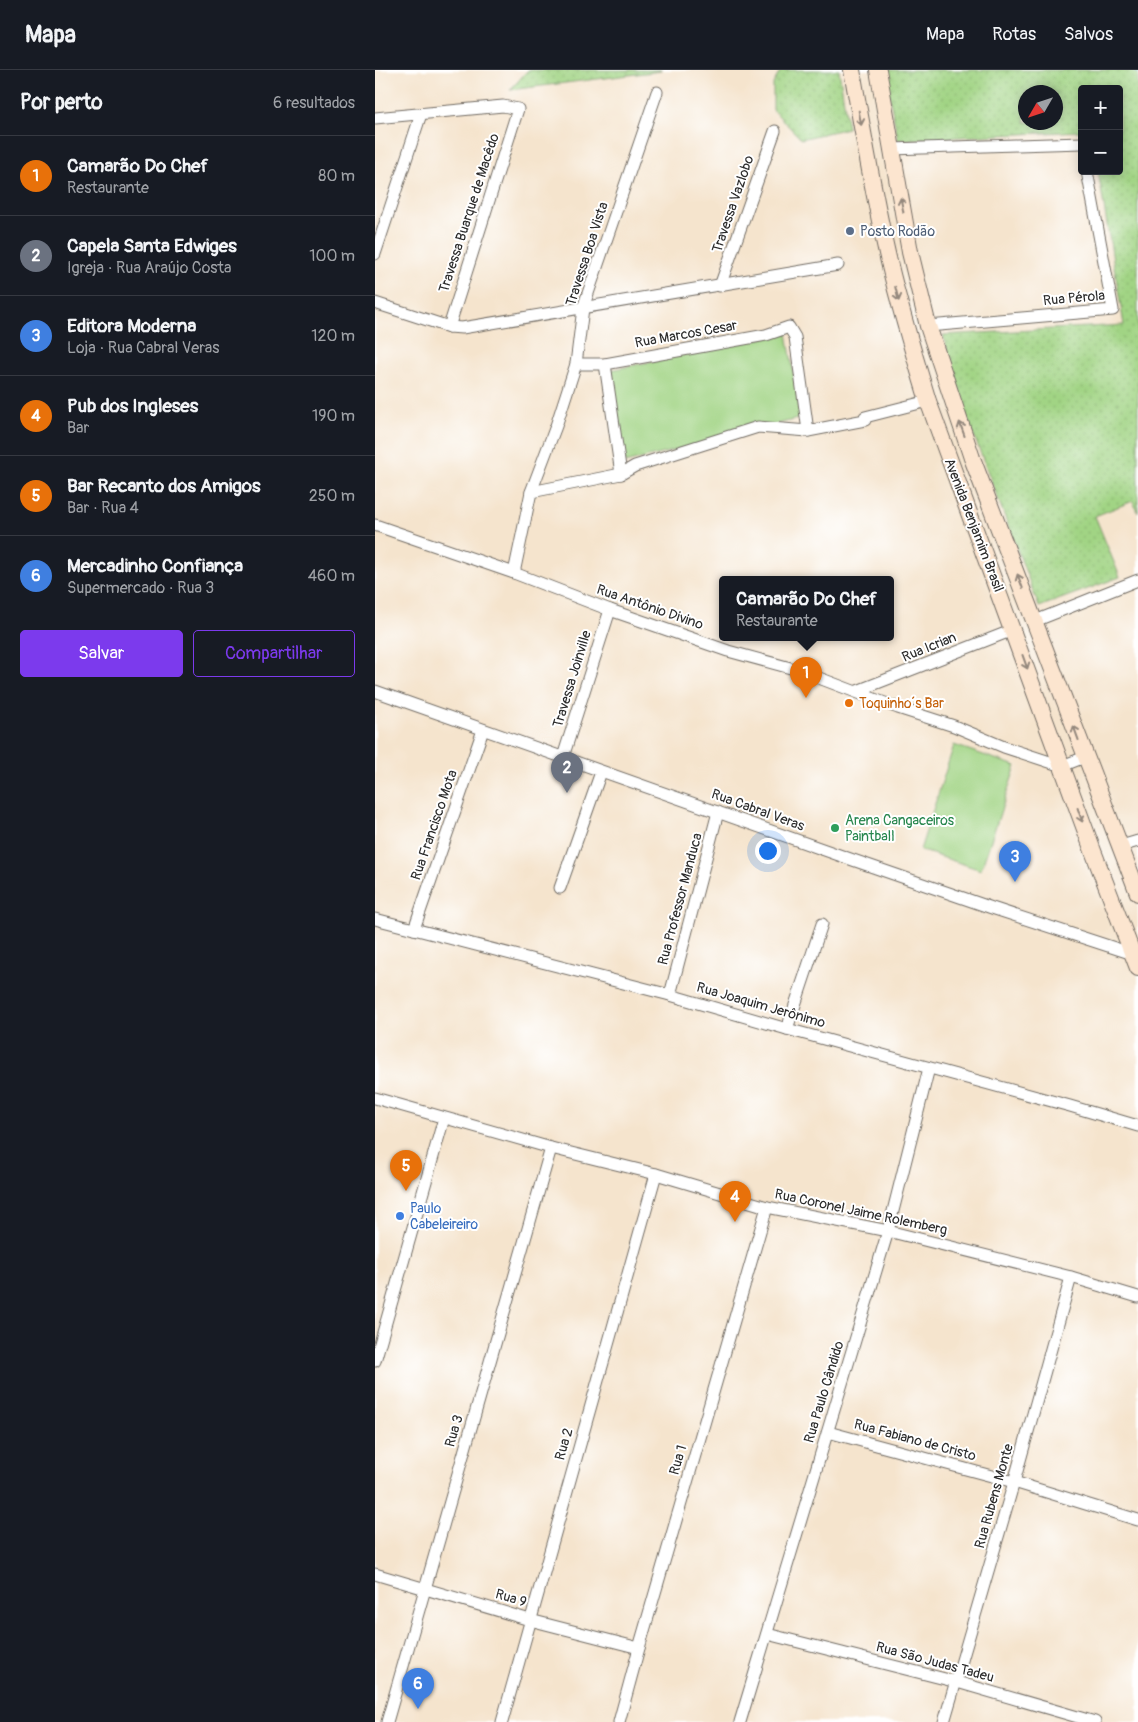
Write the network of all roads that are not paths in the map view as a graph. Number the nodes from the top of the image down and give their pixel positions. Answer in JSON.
{"nodes":[{"id":1,"x":852,"y":70,"type":"edge"},
{"id":2,"x":878,"y":70,"type":"edge"},
{"id":3,"x":657,"y":92,"type":"dead end"},
{"id":4,"x":421,"y":114,"type":"junction"},
{"id":5,"x":375,"y":118,"type":"edge"},
{"id":6,"x":775,"y":131,"type":"dead end"},
{"id":7,"x":1078,"y":144,"type":"edge"},
{"id":8,"x":891,"y":149,"type":"junction"},
{"id":9,"x":1088,"y":175,"type":"edge"},
{"id":10,"x":375,"y":254,"type":"edge"},
{"id":11,"x":912,"y":258,"type":"junction"},
{"id":12,"x":889,"y":261,"type":"junction"},
{"id":13,"x":837,"y":265,"type":"dead end"},
{"id":14,"x":720,"y":286,"type":"junction"},
{"id":15,"x":375,"y":303,"type":"edge"},
{"id":16,"x":583,"y":308,"type":"junction"},
{"id":17,"x":928,"y":326,"type":"junction"},
{"id":18,"x":449,"y":327,"type":"junction"},
{"id":19,"x":576,"y":364,"type":"junction"},
{"id":20,"x":605,"y":364,"type":"junction"},
{"id":21,"x":928,"y":402,"type":"junction"},
{"id":22,"x":808,"y":431,"type":"junction"},
{"id":23,"x":621,"y":474,"type":"junction"},
{"id":24,"x":531,"y":492,"type":"junction"},
{"id":25,"x":996,"y":518,"type":"junction"},
{"id":26,"x":375,"y":526,"type":"edge"},
{"id":27,"x":975,"y":527,"type":"junction"},
{"id":28,"x":514,"y":573,"type":"junction"},
{"id":29,"x":1138,"y":580,"type":"edge"},
{"id":30,"x":609,"y":610,"type":"junction"},
{"id":31,"x":1035,"y":621,"type":"junction"},
{"id":32,"x":1013,"y":630,"type":"junction"},
{"id":33,"x":375,"y":691,"type":"edge"},
{"id":34,"x":857,"y":692,"type":"junction"},
{"id":35,"x":483,"y":730,"type":"junction"},
{"id":36,"x":563,"y":757,"type":"junction"},
{"id":37,"x":1085,"y":757,"type":"junction"},
{"id":38,"x":1062,"y":766,"type":"junction"},
{"id":39,"x":601,"y":772,"type":"junction"},
{"id":40,"x":718,"y":812,"type":"junction"},
{"id":41,"x":1138,"y":841,"type":"edge"},
{"id":42,"x":1121,"y":846,"type":"junction"},
{"id":43,"x":560,"y":888,"type":"dead end"},
{"id":44,"x":1138,"y":893,"type":"edge"},
{"id":45,"x":375,"y":919,"type":"edge"},
{"id":46,"x":822,"y":924,"type":"dead end"},
{"id":47,"x":414,"y":929,"type":"junction"},
{"id":48,"x":1135,"y":961,"type":"edge"},
{"id":49,"x":670,"y":995,"type":"junction"},
{"id":50,"x":787,"y":1029,"type":"junction"},
{"id":51,"x":929,"y":1068,"type":"junction"},
{"id":52,"x":375,"y":1098,"type":"edge"},
{"id":53,"x":444,"y":1118,"type":"junction"},
{"id":54,"x":1138,"y":1126,"type":"edge"},
{"id":55,"x":551,"y":1148,"type":"junction"},
{"id":56,"x":656,"y":1174,"type":"junction"},
{"id":57,"x":767,"y":1207,"type":"junction"},
{"id":58,"x":888,"y":1231,"type":"junction"},
{"id":59,"x":1071,"y":1277,"type":"junction"},
{"id":60,"x":1138,"y":1297,"type":"edge"},
{"id":61,"x":375,"y":1361,"type":"edge"},
{"id":62,"x":828,"y":1432,"type":"junction"},
{"id":63,"x":1015,"y":1482,"type":"junction"},
{"id":64,"x":1138,"y":1520,"type":"edge"},
{"id":65,"x":375,"y":1574,"type":"edge"},
{"id":66,"x":426,"y":1588,"type":"junction"},
{"id":67,"x":531,"y":1620,"type":"junction"},
{"id":68,"x":767,"y":1634,"type":"junction"},
{"id":69,"x":639,"y":1648,"type":"junction"},
{"id":70,"x":957,"y":1682,"type":"junction"},
{"id":71,"x":387,"y":1722,"type":"edge"},
{"id":72,"x":502,"y":1722,"type":"edge"},
{"id":73,"x":619,"y":1722,"type":"edge"},
{"id":74,"x":740,"y":1722,"type":"edge"},
{"id":75,"x":944,"y":1722,"type":"edge"},
{"id":76,"x":1095,"y":1722,"type":"edge"}],
"edges":[{"from":1,"to":12,"type":"main road","name":"Avenida Benjamim Brasil","one_way":true},
{"from":2,"to":8,"type":"main road","name":"Avenida Benjamim Brasil"},
{"from":3,"to":16,"type":"street","name":"Travessa Boa Vista"},
{"from":4,"to":5,"type":"street"},
{"from":4,"to":10,"type":"street"},
{"from":4,"to":18,"type":"street","name":"Travessa Buarque de Macêdo"},
{"from":6,"to":14,"type":"street","name":"Travessa Vazlobo"},
{"from":7,"to":8,"type":"street"},
{"from":11,"to":8,"type":"main road","name":"Avenida Benjamim Brasil","one_way":true},
{"from":9,"to":17,"type":"street","name":"Rua Pérola"},
{"from":11,"to":12,"type":"main road"},
{"from":11,"to":17,"type":"main road","name":"Avenida Benjamim Brasil"},
{"from":12,"to":21,"type":"main road","name":"Avenida Benjamim Brasil","one_way":true},
{"from":13,"to":14,"type":"street"},
{"from":14,"to":16,"type":"street"},
{"from":15,"to":18,"type":"street"},
{"from":16,"to":18,"type":"street"},
{"from":16,"to":19,"type":"street","name":"Travessa Boa Vista"},
{"from":25,"to":17,"type":"main road","name":"Avenida Benjamim Brasil","one_way":true},
{"from":19,"to":20,"type":"street","name":"Rua Marcos Cesar"},
{"from":19,"to":24,"type":"street","name":"Travessa Boa Vista"},
{"from":20,"to":22,"type":"street","name":"Rua Marcos Cesar"},
{"from":20,"to":23,"type":"street"},
{"from":21,"to":22,"type":"street"},
{"from":21,"to":27,"type":"main road","name":"Avenida Benjamim Brasil"},
{"from":22,"to":23,"type":"street"},
{"from":23,"to":24,"type":"street"},
{"from":24,"to":28,"type":"street","name":"Travessa Boa Vista"},
{"from":25,"to":27,"type":"main road"},
{"from":31,"to":25,"type":"main road","name":"Avenida Benjamim Brasil","one_way":true},
{"from":26,"to":28,"type":"street","name":"Rua Antônio Divino"},
{"from":27,"to":32,"type":"main road","name":"Avenida Benjamim Brasil"},
{"from":28,"to":30,"type":"street","name":"Rua Antônio Divino"},
{"from":29,"to":31,"type":"street"},
{"from":30,"to":34,"type":"street","name":"Rua Antônio Divino"},
{"from":30,"to":36,"type":"street","name":"Travessa Joinville"},
{"from":37,"to":31,"type":"main road","name":"Avenida Benjamim Brasil","one_way":true},
{"from":32,"to":34,"type":"street","name":"Rua Icrian"},
{"from":32,"to":38,"type":"main road","name":"Avenida Benjamim Brasil","one_way":true},
{"from":33,"to":35,"type":"street","name":"Rua Cabral Veras"},
{"from":34,"to":38,"type":"street","name":"Rua Antônio Divino"},
{"from":35,"to":36,"type":"street","name":"Rua Cabral Veras"},
{"from":35,"to":47,"type":"street","name":"Rua Francisco Mota"},
{"from":36,"to":39,"type":"street","name":"Rua Cabral Veras"},
{"from":37,"to":38,"type":"street"},
{"from":37,"to":42,"type":"main road","name":"Avenida Benjamim Brasil"},
{"from":38,"to":48,"type":"main road","name":"Avenida Benjamim Brasil","one_way":true},
{"from":39,"to":40,"type":"street","name":"Rua Cabral Veras"},
{"from":39,"to":43,"type":"street"},
{"from":40,"to":48,"type":"street","name":"Rua Cabral Veras"},
{"from":40,"to":49,"type":"street","name":"Rua Professor Manduca"},
{"from":41,"to":42,"type":"street"},
{"from":42,"to":44,"type":"main road","name":"Avenida Benjamim Brasil"},
{"from":45,"to":47,"type":"street","name":"Rua Joaquim Jerônimo"},
{"from":46,"to":50,"type":"street"},
{"from":47,"to":49,"type":"street","name":"Rua Joaquim Jerônimo"},
{"from":49,"to":50,"type":"street","name":"Rua Joaquim Jerônimo"},
{"from":50,"to":51,"type":"street","name":"Rua Joaquim Jerônimo"},
{"from":51,"to":54,"type":"street","name":"Rua Joaquim Jerônimo"},
{"from":51,"to":58,"type":"street","name":"Rua Paulo Cândido"},
{"from":52,"to":53,"type":"street","name":"Rua Coronel Jaime Rolemberg"},
{"from":53,"to":55,"type":"street","name":"Rua Coronel Jaime Rolemberg"},
{"from":53,"to":61,"type":"street"},
{"from":55,"to":56,"type":"street","name":"Rua Coronel Jaime Rolemberg"},
{"from":55,"to":66,"type":"street","name":"Rua 3"},
{"from":56,"to":57,"type":"street","name":"Rua Coronel Jaime Rolemberg"},
{"from":56,"to":67,"type":"street","name":"Rua 2"},
{"from":57,"to":58,"type":"street","name":"Rua Coronel Jaime Rolemberg"},
{"from":57,"to":69,"type":"street","name":"Rua 1"},
{"from":58,"to":59,"type":"street","name":"Rua Coronel Jaime Rolemberg"},
{"from":58,"to":62,"type":"street","name":"Rua Paulo Cândido"},
{"from":59,"to":60,"type":"street","name":"Rua Coronel Jaime Rolemberg"},
{"from":59,"to":63,"type":"street","name":"Rua Rubens Monte"},
{"from":62,"to":63,"type":"street","name":"Rua Fabiano de Cristo"},
{"from":62,"to":68,"type":"street","name":"Rua Paulo Cândido"},
{"from":63,"to":64,"type":"street","name":"Rua Fabiano de Cristo"},
{"from":63,"to":70,"type":"street","name":"Rua Rubens Monte"},
{"from":65,"to":66,"type":"street","name":"Rua 9"},
{"from":66,"to":67,"type":"street","name":"Rua 9"},
{"from":66,"to":71,"type":"street","name":"Rua 3"},
{"from":67,"to":69,"type":"street","name":"Rua 9"},
{"from":67,"to":72,"type":"street","name":"Rua 2"},
{"from":68,"to":70,"type":"street","name":"Rua São Judas Tadeu"},
{"from":68,"to":74,"type":"street","name":"Rua Paulo Cândido"},
{"from":69,"to":73,"type":"street","name":"Rua 1"},
{"from":70,"to":75,"type":"street","name":"Rua Rubens Monte"},
{"from":70,"to":76,"type":"street","name":"Rua São Judas Tadeu"}]}
